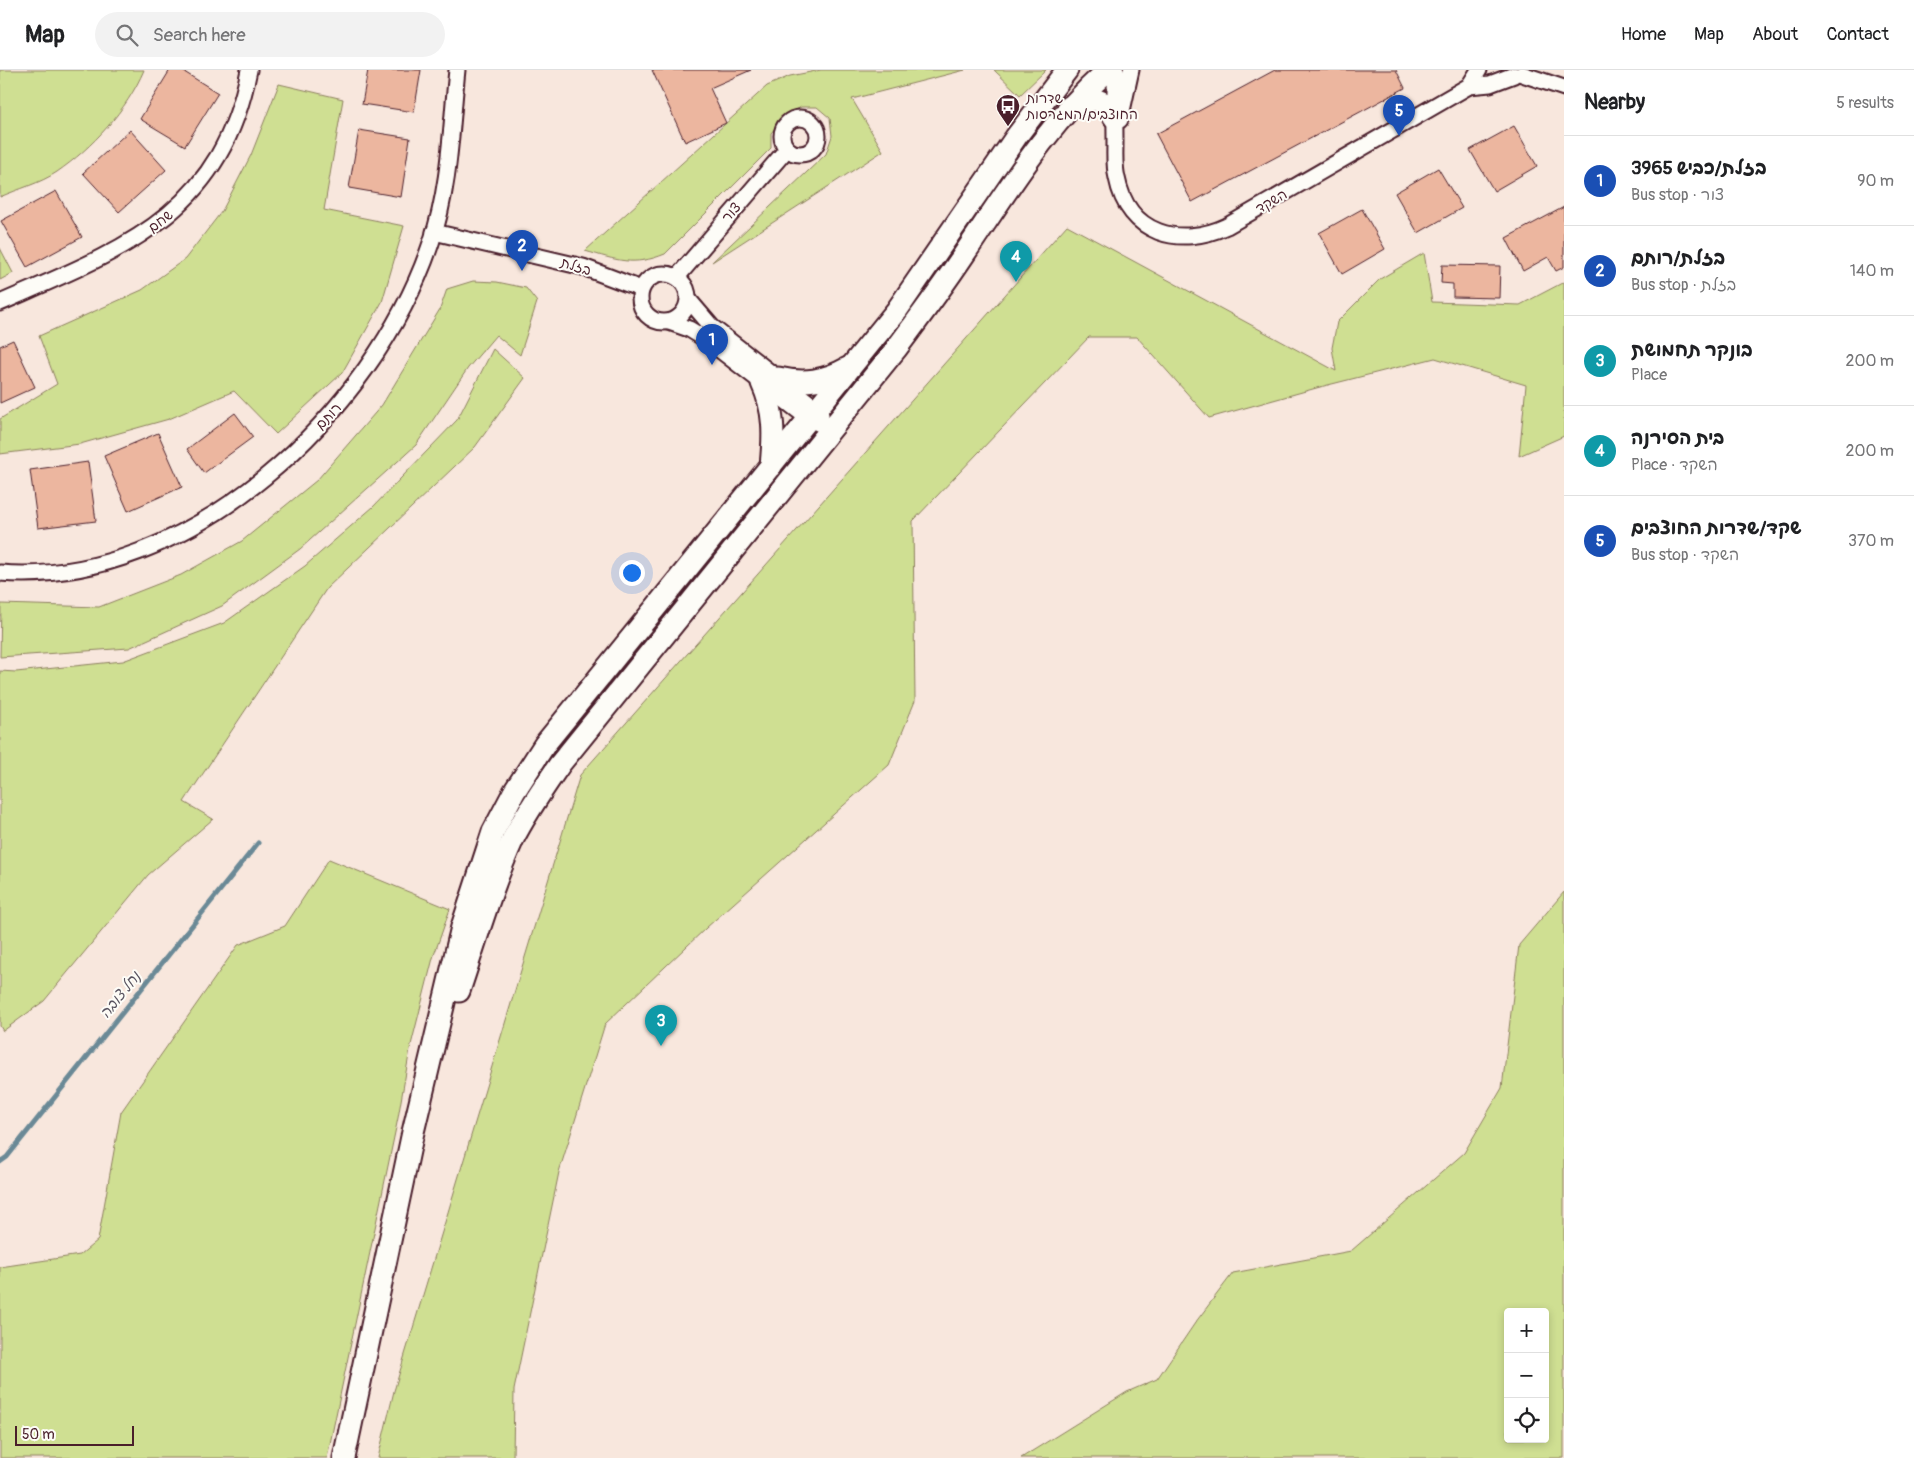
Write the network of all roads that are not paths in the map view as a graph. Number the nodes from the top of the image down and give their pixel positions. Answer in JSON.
{"nodes":[{"id":1,"x":249,"y":70,"type":"edge"},
{"id":2,"x":457,"y":70,"type":"edge"},
{"id":3,"x":1067,"y":70,"type":"edge"},
{"id":4,"x":1108,"y":70,"type":"edge"},
{"id":5,"x":1116,"y":70,"type":"edge"},
{"id":6,"x":1131,"y":70,"type":"edge"},
{"id":7,"x":1479,"y":70,"type":"edge"},
{"id":8,"x":1498,"y":70,"type":"edge"},
{"id":9,"x":1550,"y":70,"type":"edge"},
{"id":10,"x":1522,"y":73,"type":"edge"},
{"id":11,"x":1468,"y":86,"type":"junction"},
{"id":12,"x":1564,"y":87,"type":"edge"},
{"id":13,"x":1069,"y":107,"type":"junction"},
{"id":14,"x":1114,"y":117,"type":"junction"},
{"id":15,"x":1115,"y":144,"type":"junction"},
{"id":16,"x":787,"y":149,"type":"dead end"},
{"id":17,"x":434,"y":232,"type":"junction"},
{"id":18,"x":677,"y":277,"type":"junction"},
{"id":19,"x":635,"y":286,"type":"junction"},
{"id":20,"x":689,"y":300,"type":"junction"},
{"id":21,"x":0,"y":302,"type":"edge"},
{"id":22,"x":669,"y":322,"type":"junction"},
{"id":23,"x":853,"y":365,"type":"junction"},
{"id":24,"x":770,"y":380,"type":"junction"},
{"id":25,"x":813,"y":414,"type":"junction"},
{"id":26,"x":831,"y":429,"type":"junction"},
{"id":27,"x":771,"y":466,"type":"junction"},
{"id":28,"x":0,"y":573,"type":"edge"},
{"id":29,"x":413,"y":1132,"type":"junction"},
{"id":30,"x":344,"y":1458,"type":"edge"}],
"edges":[{"from":1,"to":21,"type":"street","name":"שחם"},
{"from":2,"to":17,"type":"street","name":"רותם"},
{"from":3,"to":23,"type":"main road"},
{"from":4,"to":13,"type":"main road"},
{"from":5,"to":14,"type":"street","name":"השקד"},
{"from":6,"to":15,"type":"street","name":"השקד"},
{"from":7,"to":11,"type":"street","name":"השקד"},
{"from":8,"to":10,"type":"street"},
{"from":9,"to":12,"type":"street"},
{"from":10,"to":11,"type":"street","name":"השקד"},
{"from":10,"to":12,"type":"street"},
{"from":11,"to":15,"type":"street","name":"השקד"},
{"from":13,"to":14,"type":"main road"},
{"from":13,"to":26,"type":"main road"},
{"from":14,"to":15,"type":"street","name":"השקד"},
{"from":16,"to":18,"type":"street","name":"צור"},
{"from":17,"to":19,"type":"street","name":"בזלת"},
{"from":17,"to":28,"type":"street","name":"רותם"},
{"from":18,"to":19,"type":"street"},
{"from":18,"to":20,"type":"street"},
{"from":19,"to":22,"type":"street"},
{"from":20,"to":22,"type":"street"},
{"from":20,"to":24,"type":"street"},
{"from":22,"to":24,"type":"street"},
{"from":23,"to":24,"type":"main road"},
{"from":23,"to":25,"type":"main road"},
{"from":24,"to":25,"type":"street"},
{"from":24,"to":27,"type":"main road"},
{"from":25,"to":26,"type":"street"},
{"from":25,"to":27,"type":"main road"},
{"from":26,"to":29,"type":"main road"},
{"from":27,"to":29,"type":"main road"},
{"from":29,"to":30,"type":"main road"}]}
